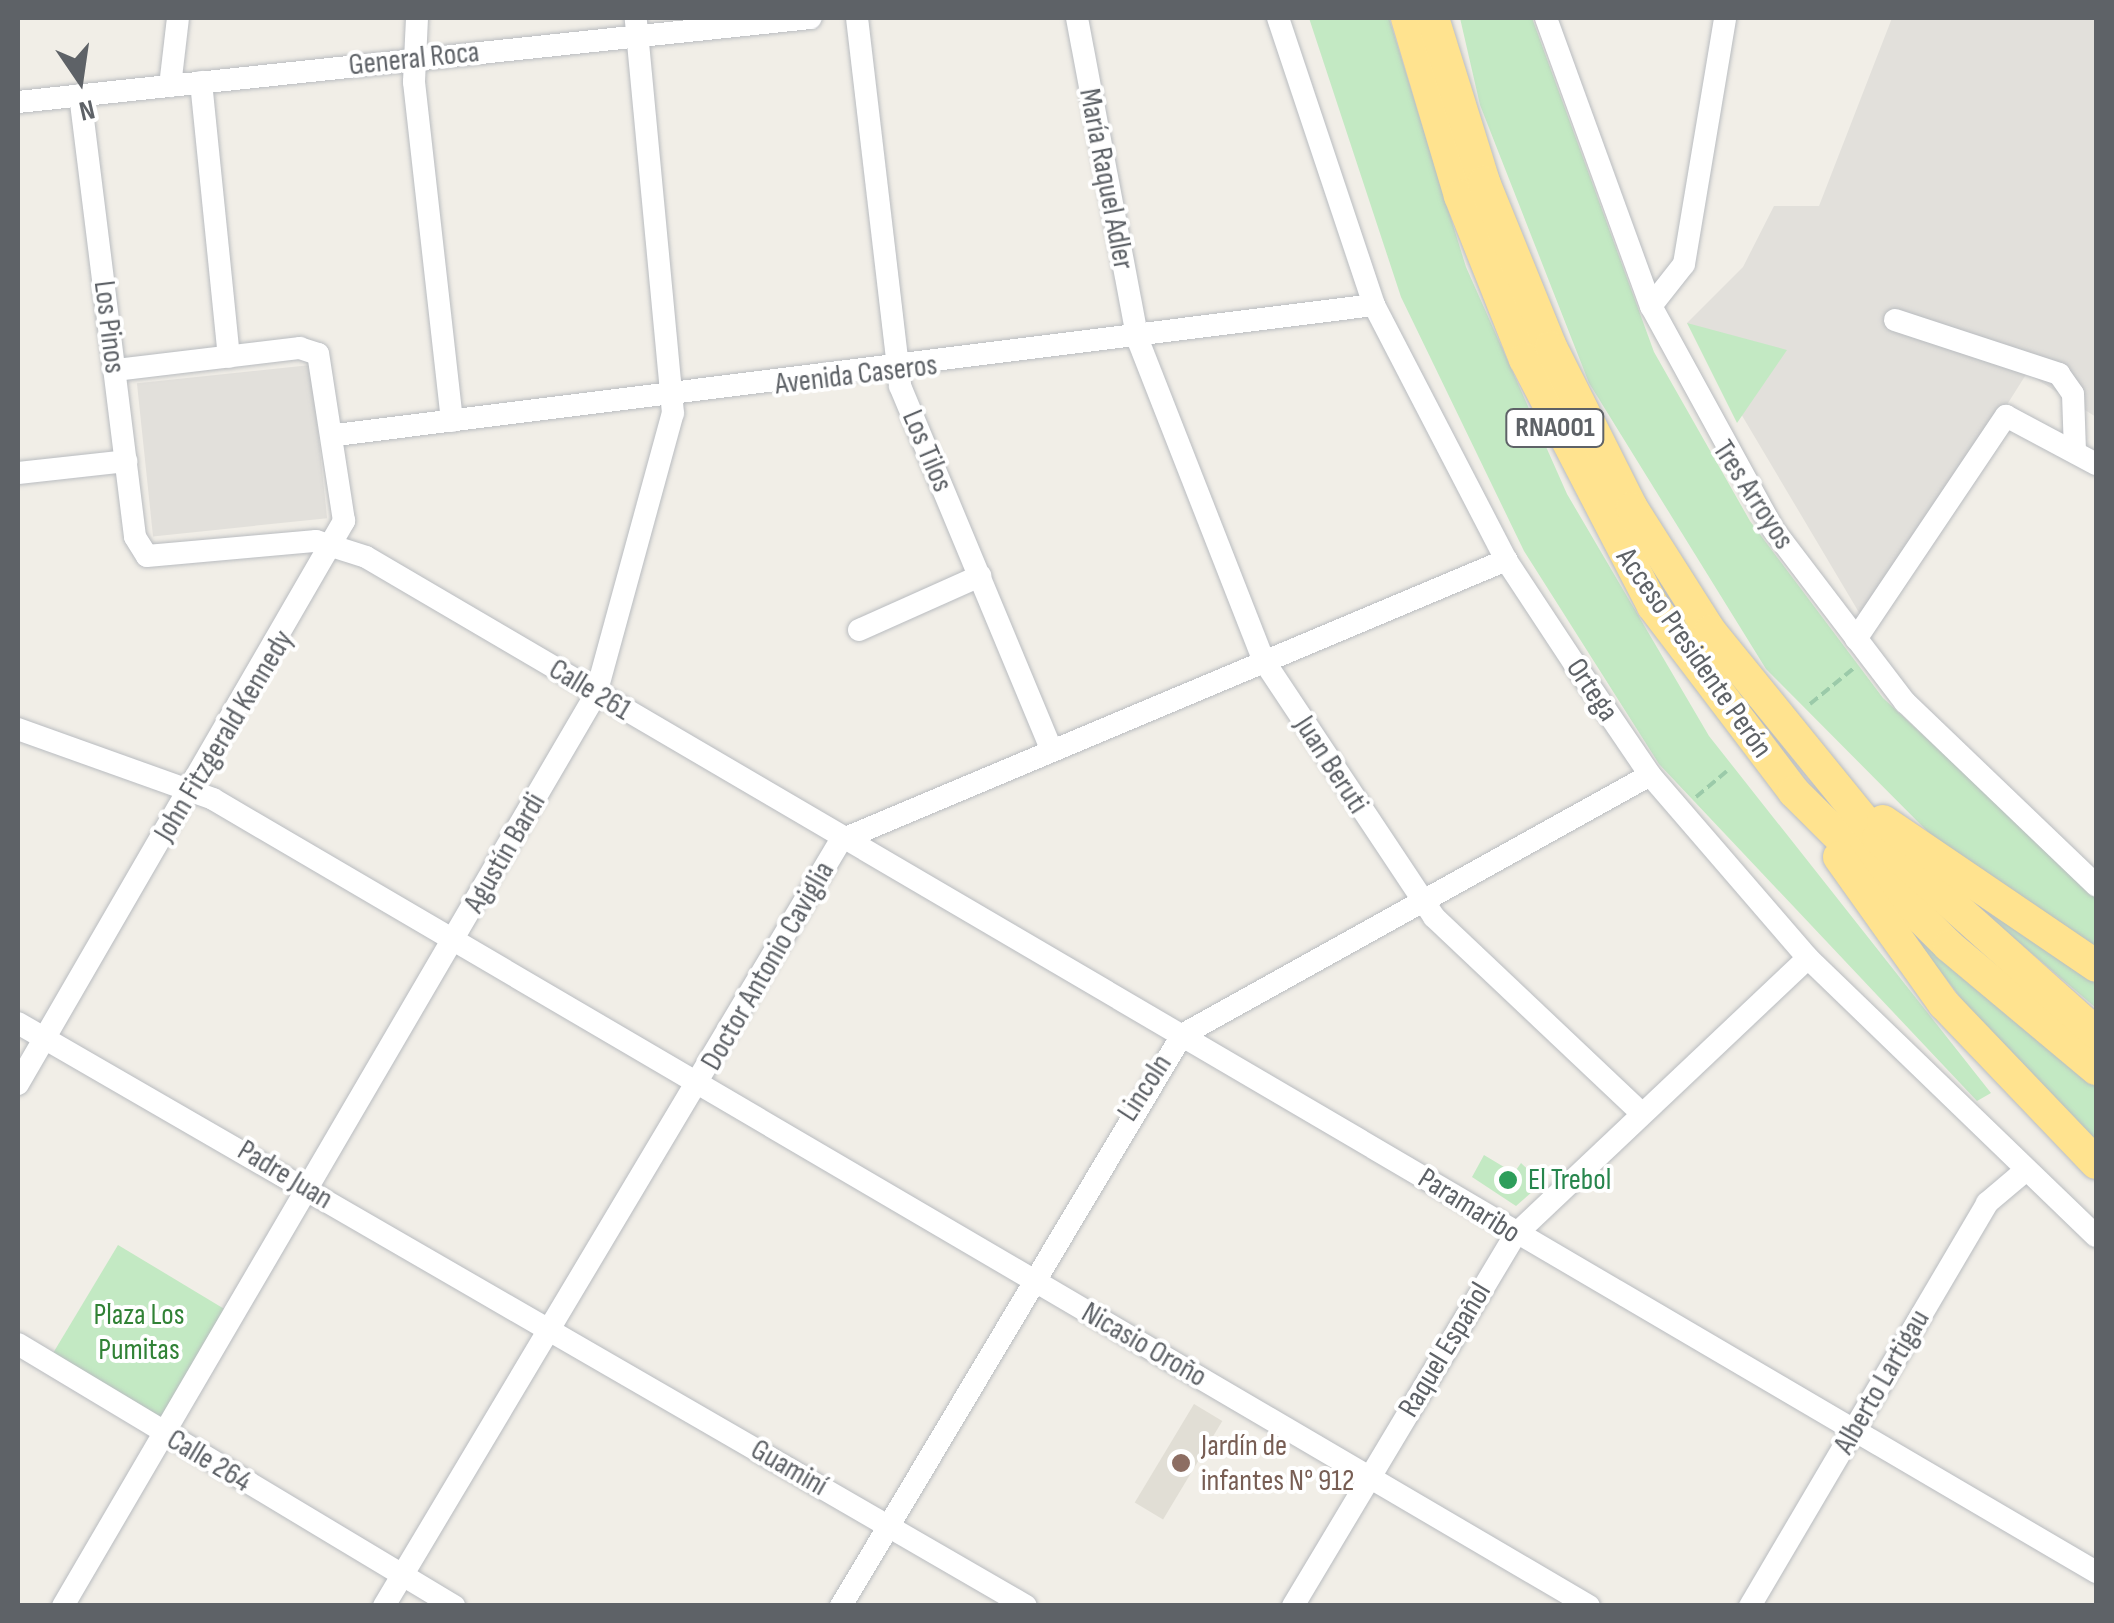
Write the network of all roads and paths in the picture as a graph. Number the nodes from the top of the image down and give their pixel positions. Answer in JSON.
{"nodes":[{"id":1,"x":178,"y":18,"type":"edge"},
{"id":2,"x":417,"y":18,"type":"edge"},
{"id":3,"x":811,"y":18,"type":"edge"},
{"id":4,"x":857,"y":18,"type":"edge"},
{"id":5,"x":1077,"y":18,"type":"edge"},
{"id":6,"x":1278,"y":18,"type":"edge"},
{"id":7,"x":1406,"y":18,"type":"edge"},
{"id":8,"x":1433,"y":18,"type":"edge"},
{"id":9,"x":1546,"y":18,"type":"edge"},
{"id":10,"x":1725,"y":18,"type":"edge"},
{"id":11,"x":636,"y":26,"type":"edge"},
{"id":12,"x":414,"y":59,"type":"junction"},
{"id":13,"x":202,"y":82,"type":"junction"},
{"id":14,"x":170,"y":86,"type":"junction"},
{"id":15,"x":80,"y":96,"type":"junction"},
{"id":16,"x":18,"y":102,"type":"edge"},
{"id":17,"x":1374,"y":304,"type":"junction"},
{"id":18,"x":1651,"y":306,"type":"junction"},
{"id":19,"x":1895,"y":320,"type":"dead end"},
{"id":20,"x":1138,"y":340,"type":"junction"},
{"id":21,"x":230,"y":357,"type":"junction"},
{"id":22,"x":115,"y":370,"type":"junction"},
{"id":23,"x":897,"y":372,"type":"junction"},
{"id":24,"x":673,"y":396,"type":"junction"},
{"id":25,"x":452,"y":421,"type":"junction"},
{"id":26,"x":336,"y":435,"type":"junction"},
{"id":27,"x":2075,"y":451,"type":"junction"},
{"id":28,"x":126,"y":461,"type":"junction"},
{"id":29,"x":2096,"y":464,"type":"edge"},
{"id":30,"x":18,"y":473,"type":"edge"},
{"id":31,"x":337,"y":545,"type":"junction"},
{"id":32,"x":1506,"y":560,"type":"junction"},
{"id":33,"x":980,"y":576,"type":"junction"},
{"id":34,"x":859,"y":630,"type":"dead end"},
{"id":35,"x":1862,"y":648,"type":"junction"},
{"id":36,"x":1264,"y":661,"type":"junction"},
{"id":37,"x":596,"y":694,"type":"junction"},
{"id":38,"x":1810,"y":704,"type":"dead end"},
{"id":39,"x":18,"y":728,"type":"edge"},
{"id":40,"x":1051,"y":748,"type":"junction"},
{"id":41,"x":1810,"y":762,"type":"junction"},
{"id":42,"x":1727,"y":771,"type":"dead end"},
{"id":43,"x":1650,"y":775,"type":"junction"},
{"id":44,"x":192,"y":789,"type":"junction"},
{"id":45,"x":1794,"y":792,"type":"junction"},
{"id":46,"x":1680,"y":811,"type":"junction"},
{"id":47,"x":841,"y":840,"type":"junction"},
{"id":48,"x":2096,"y":885,"type":"edge"},
{"id":49,"x":1421,"y":900,"type":"junction"},
{"id":50,"x":454,"y":939,"type":"junction"},
{"id":51,"x":1808,"y":958,"type":"junction"},
{"id":52,"x":2096,"y":966,"type":"edge"},
{"id":53,"x":18,"y":1023,"type":"edge"},
{"id":54,"x":2096,"y":1033,"type":"edge"},
{"id":55,"x":47,"y":1034,"type":"junction"},
{"id":56,"x":1182,"y":1034,"type":"junction"},
{"id":57,"x":2096,"y":1069,"type":"edge"},
{"id":58,"x":18,"y":1084,"type":"edge"},
{"id":59,"x":700,"y":1084,"type":"junction"},
{"id":60,"x":1641,"y":1113,"type":"junction"},
{"id":61,"x":2096,"y":1163,"type":"edge"},
{"id":62,"x":2026,"y":1170,"type":"junction"},
{"id":63,"x":306,"y":1187,"type":"junction"},
{"id":64,"x":1515,"y":1235,"type":"junction"},
{"id":65,"x":2096,"y":1236,"type":"edge"},
{"id":66,"x":1030,"y":1279,"type":"junction"},
{"id":67,"x":551,"y":1331,"type":"junction"},
{"id":68,"x":18,"y":1344,"type":"edge"},
{"id":69,"x":1854,"y":1430,"type":"junction"},
{"id":70,"x":163,"y":1434,"type":"junction"},
{"id":71,"x":1369,"y":1477,"type":"junction"},
{"id":72,"x":890,"y":1526,"type":"junction"},
{"id":73,"x":2096,"y":1572,"type":"edge"},
{"id":74,"x":402,"y":1575,"type":"junction"},
{"id":75,"x":64,"y":1606,"type":"edge"},
{"id":76,"x":384,"y":1606,"type":"edge"},
{"id":77,"x":454,"y":1606,"type":"edge"},
{"id":78,"x":841,"y":1606,"type":"edge"},
{"id":79,"x":1026,"y":1606,"type":"edge"},
{"id":80,"x":1292,"y":1606,"type":"edge"},
{"id":81,"x":1589,"y":1606,"type":"edge"},
{"id":82,"x":1750,"y":1606,"type":"edge"}],
"edges":[{"from":1,"to":14,"type":"street"},
{"from":2,"to":12,"type":"street"},
{"from":3,"to":11,"type":"street","name":"General Roca"},
{"from":4,"to":23,"type":"street","name":"Los Tilos"},
{"from":5,"to":20,"type":"street","name":"María Raquel Adler"},
{"from":6,"to":17,"type":"street","name":"Ortega"},
{"from":7,"to":45,"type":"highway","name":"Acceso Presidente Perón","number":"RNA001"},
{"from":8,"to":41,"type":"highway","name":"Acceso Presidente Perón","number":"RNA001"},
{"from":9,"to":18,"type":"street","name":"Tres Arroyos"},
{"from":10,"to":18,"type":"street"},
{"from":11,"to":12,"type":"street","name":"General Roca"},
{"from":11,"to":24,"type":"street","name":"Agustín Bardi"},
{"from":12,"to":13,"type":"street","name":"General Roca"},
{"from":12,"to":25,"type":"street"},
{"from":13,"to":14,"type":"street","name":"General Roca"},
{"from":13,"to":21,"type":"street"},
{"from":14,"to":15,"type":"street","name":"General Roca"},
{"from":15,"to":16,"type":"street","name":"General Roca"},
{"from":15,"to":22,"type":"street","name":"Los Pinos"},
{"from":17,"to":20,"type":"street","name":"Avenida Caseros"},
{"from":17,"to":32,"type":"street","name":"Ortega"},
{"from":18,"to":35,"type":"street","name":"Tres Arroyos"},
{"from":19,"to":27,"type":"street"},
{"from":20,"to":23,"type":"street","name":"Avenida Caseros"},
{"from":20,"to":36,"type":"street","name":"Juan Beruti"},
{"from":21,"to":22,"type":"street"},
{"from":21,"to":26,"type":"street","name":"John Fitzgerald Kennedy"},
{"from":22,"to":28,"type":"street","name":"Los Pinos"},
{"from":23,"to":24,"type":"street","name":"Avenida Caseros"},
{"from":23,"to":33,"type":"street","name":"Los Tilos"},
{"from":24,"to":25,"type":"street","name":"Avenida Caseros"},
{"from":24,"to":37,"type":"street","name":"Agustín Bardi"},
{"from":25,"to":26,"type":"street","name":"Avenida Caseros"},
{"from":26,"to":31,"type":"street","name":"John Fitzgerald Kennedy"},
{"from":27,"to":29,"type":"street"},
{"from":27,"to":35,"type":"street"},
{"from":28,"to":30,"type":"street"},
{"from":28,"to":31,"type":"street","name":"Los Pinos"},
{"from":31,"to":37,"type":"street","name":"Calle 261"},
{"from":31,"to":44,"type":"street","name":"John Fitzgerald Kennedy"},
{"from":32,"to":36,"type":"street","name":"Doctor Antonio Caviglia"},
{"from":32,"to":43,"type":"street","name":"Ortega"},
{"from":33,"to":34,"type":"street"},
{"from":33,"to":40,"type":"street","name":"Los Tilos"},
{"from":35,"to":38,"type":"path"},
{"from":35,"to":48,"type":"street","name":"Tres Arroyos"},
{"from":36,"to":40,"type":"street","name":"Doctor Antonio Caviglia"},
{"from":36,"to":49,"type":"street","name":"Juan Beruti"},
{"from":37,"to":47,"type":"street","name":"Calle 261"},
{"from":37,"to":50,"type":"street","name":"Agustín Bardi"},
{"from":39,"to":44,"type":"street","name":"Nicasio Oroño"},
{"from":40,"to":47,"type":"street","name":"Doctor Antonio Caviglia"},
{"from":41,"to":52,"type":"highway"},
{"from":41,"to":54,"type":"highway","name":"Acceso Presidente Perón","number":"RNA001"},
{"from":42,"to":46,"type":"path"},
{"from":43,"to":46,"type":"street","name":"Ortega"},
{"from":43,"to":49,"type":"street","name":"Lincoln"},
{"from":44,"to":50,"type":"street","name":"Nicasio Oroño"},
{"from":44,"to":55,"type":"street","name":"John Fitzgerald Kennedy"},
{"from":45,"to":57,"type":"highway","name":"Acceso Presidente Perón","number":"RNA001"},
{"from":45,"to":61,"type":"highway"},
{"from":46,"to":51,"type":"street","name":"Ortega"},
{"from":47,"to":56,"type":"street","name":"Paramaribo"},
{"from":47,"to":59,"type":"street","name":"Doctor Antonio Caviglia"},
{"from":49,"to":56,"type":"street","name":"Lincoln"},
{"from":49,"to":60,"type":"street","name":"Juan Beruti"},
{"from":50,"to":59,"type":"street","name":"Nicasio Oroño"},
{"from":50,"to":63,"type":"street","name":"Agustín Bardi"},
{"from":51,"to":60,"type":"street","name":"Raquel Español"},
{"from":51,"to":62,"type":"street","name":"Ortega"},
{"from":53,"to":55,"type":"street","name":"Padre Juan"},
{"from":55,"to":58,"type":"street","name":"John Fitzgerald Kennedy"},
{"from":55,"to":63,"type":"street","name":"Padre Juan"},
{"from":56,"to":64,"type":"street","name":"Paramaribo"},
{"from":56,"to":66,"type":"street","name":"Lincoln"},
{"from":59,"to":66,"type":"street","name":"Nicasio Oroño"},
{"from":59,"to":67,"type":"street","name":"Doctor Antonio Caviglia"},
{"from":60,"to":64,"type":"street","name":"Raquel Español"},
{"from":62,"to":65,"type":"street","name":"Ortega"},
{"from":62,"to":69,"type":"street","name":"Alberto Lartigau"},
{"from":63,"to":67,"type":"street","name":"Padre Juan"},
{"from":63,"to":70,"type":"street","name":"Agustín Bardi"},
{"from":64,"to":69,"type":"street","name":"Paramaribo"},
{"from":64,"to":71,"type":"street","name":"Raquel Español"},
{"from":66,"to":71,"type":"street","name":"Nicasio Oroño"},
{"from":66,"to":72,"type":"street","name":"Lincoln"},
{"from":67,"to":72,"type":"street","name":"Guaminí"},
{"from":67,"to":74,"type":"street","name":"Doctor Antonio Caviglia"},
{"from":68,"to":70,"type":"street","name":"Calle 264"},
{"from":69,"to":73,"type":"street","name":"Paramaribo"},
{"from":69,"to":82,"type":"street","name":"Alberto Lartigau"},
{"from":70,"to":74,"type":"street","name":"Calle 264"},
{"from":70,"to":75,"type":"street","name":"Agustín Bardi"},
{"from":71,"to":80,"type":"street","name":"Raquel Español"},
{"from":71,"to":81,"type":"street","name":"Nicasio Oroño"},
{"from":72,"to":78,"type":"street","name":"Lincoln"},
{"from":72,"to":79,"type":"street","name":"Guaminí"},
{"from":74,"to":76,"type":"street","name":"Doctor Antonio Caviglia"},
{"from":74,"to":77,"type":"street","name":"Calle 264"}]}
